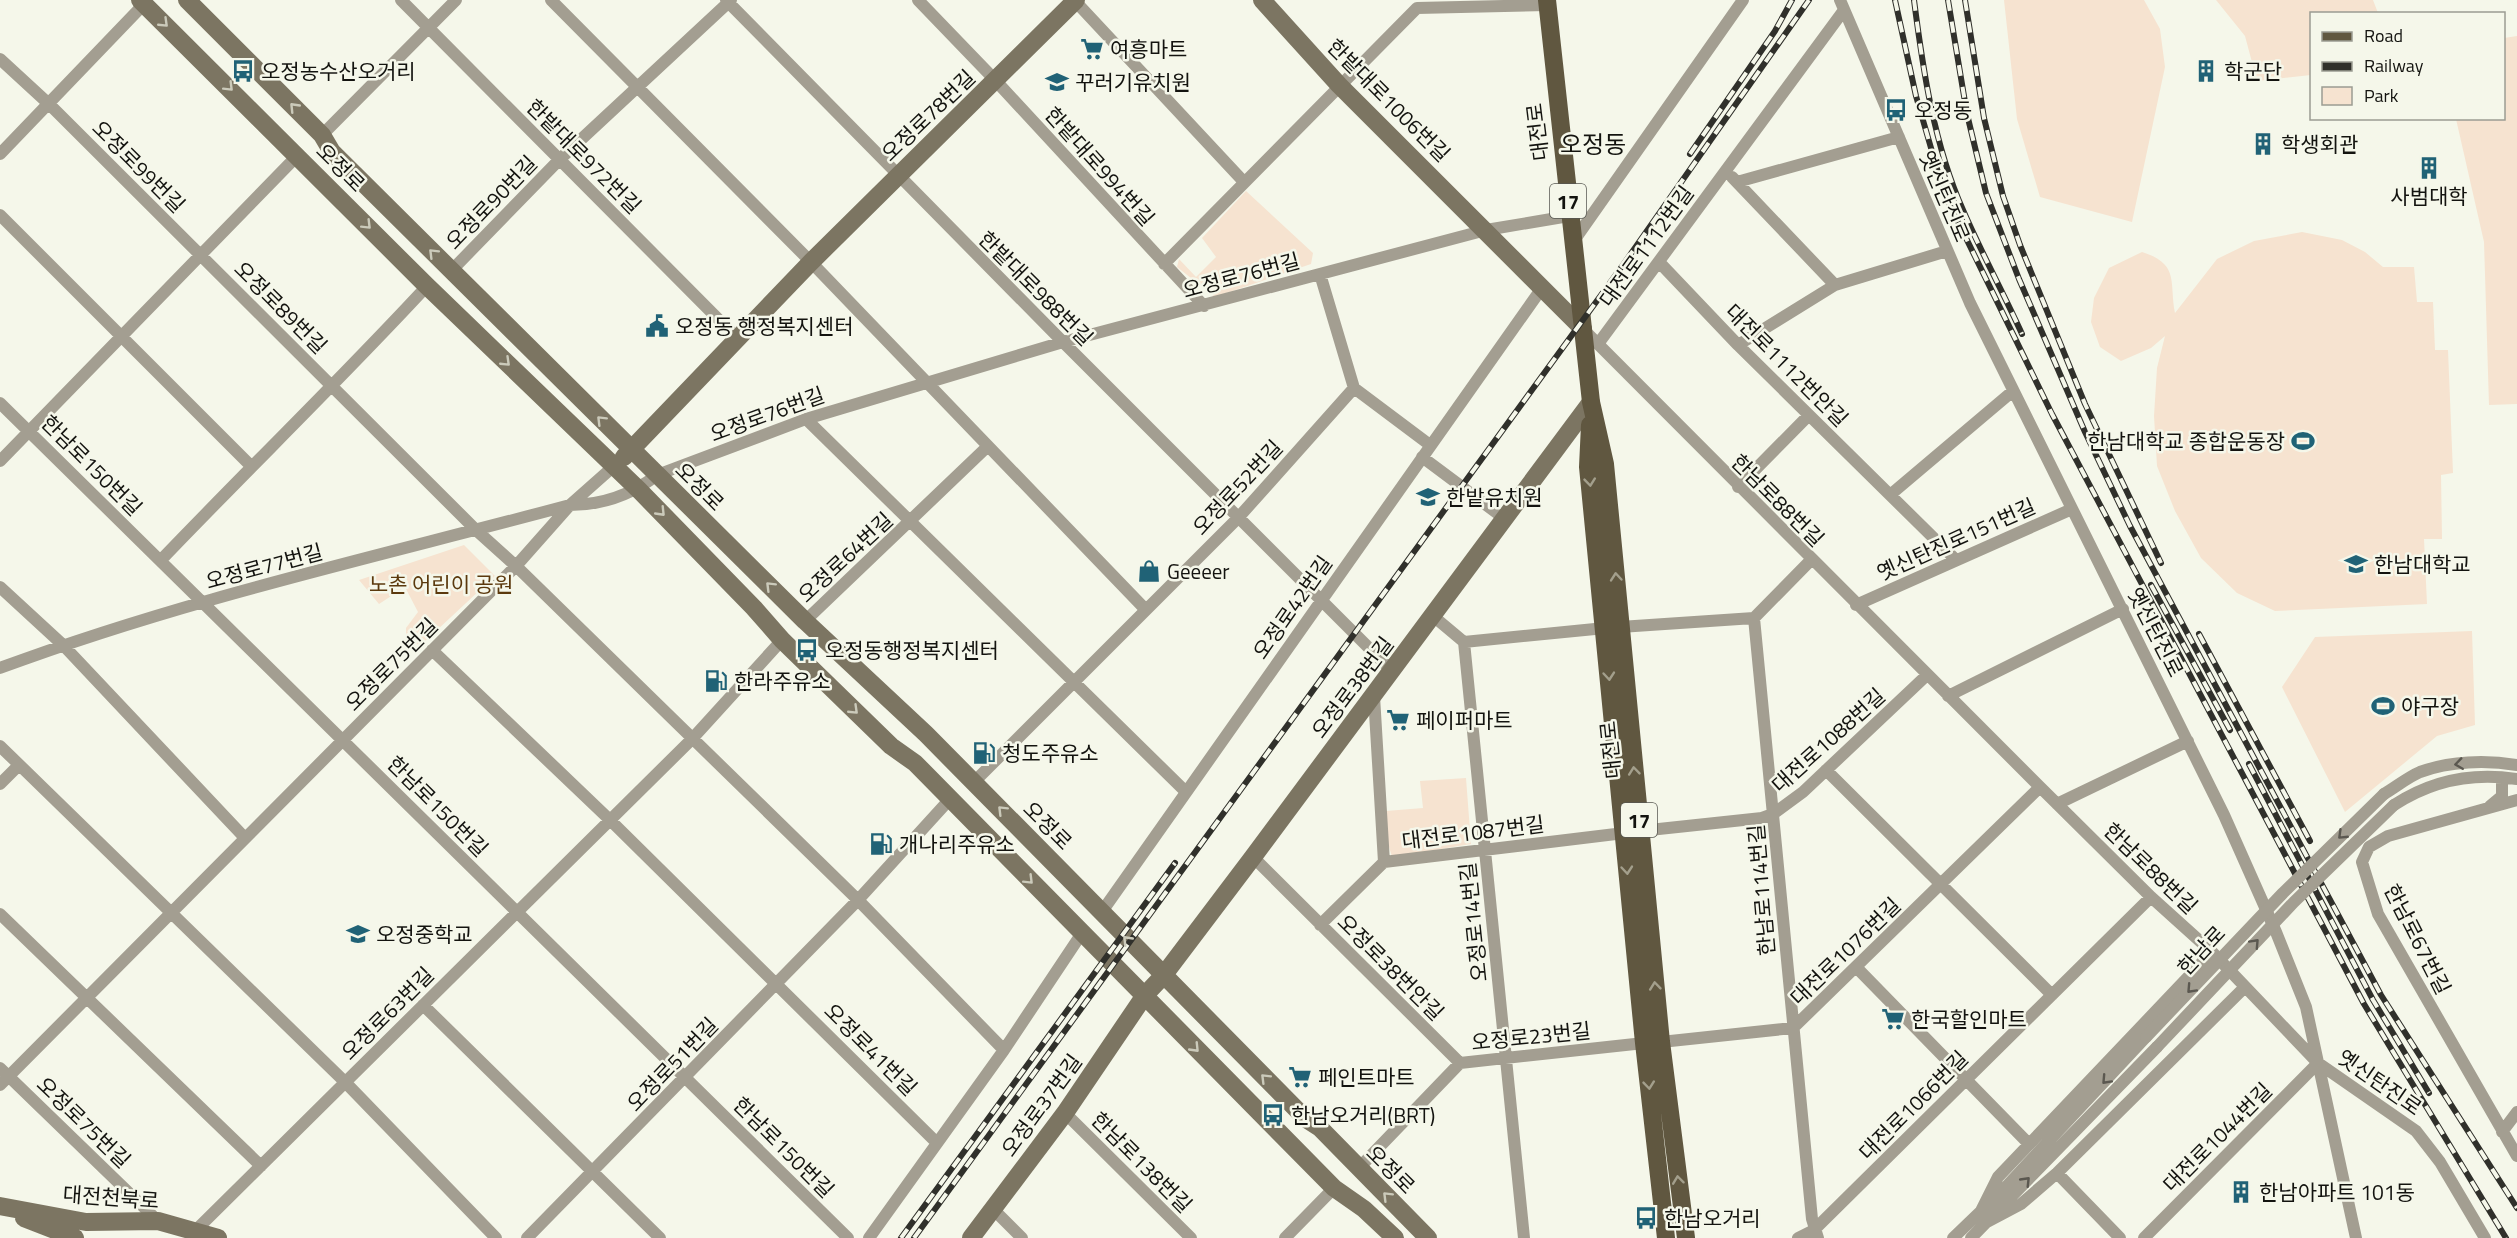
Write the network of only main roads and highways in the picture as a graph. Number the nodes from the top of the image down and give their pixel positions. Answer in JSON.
{"nodes":[{"id":1,"x":187,"y":0,"type":"edge"},
{"id":2,"x":1262,"y":0,"type":"edge"},
{"id":3,"x":1076,"y":1,"type":"edge"},
{"id":4,"x":142,"y":2,"type":"edge"},
{"id":5,"x":1547,"y":3,"type":"edge"},
{"id":6,"x":1583,"y":329,"type":"junction"},
{"id":7,"x":1591,"y":402,"type":"junction"},
{"id":8,"x":631,"y":450,"type":"junction"},
{"id":9,"x":614,"y":466,"type":"junction"},
{"id":10,"x":1162,"y":976,"type":"junction"},
{"id":11,"x":1145,"y":995,"type":"junction"},
{"id":12,"x":1652,"y":1042,"type":"junction"},
{"id":13,"x":0,"y":1207,"type":"edge"},
{"id":14,"x":75,"y":1238,"type":"edge"},
{"id":15,"x":218,"y":1238,"type":"edge"},
{"id":16,"x":971,"y":1238,"type":"edge"},
{"id":17,"x":1395,"y":1238,"type":"edge"},
{"id":18,"x":1428,"y":1238,"type":"edge"},
{"id":19,"x":1666,"y":1238,"type":"edge"},
{"id":20,"x":1686,"y":1238,"type":"edge"}],
"edges":[{"from":8,"to":1,"type":"main road","name":"오정로","one_way":true},
{"from":2,"to":6,"type":"main road","name":"한밭대로1006번길"},
{"from":3,"to":8,"type":"main road","name":"오정로78번길"},
{"from":4,"to":9,"type":"main road","name":"오정로","one_way":true},
{"from":5,"to":6,"type":"main road","name":"대전로","number":"17"},
{"from":6,"to":7,"type":"main road","name":"대전로","number":"17"},
{"from":7,"to":10,"type":"main road","name":"오정로38번길"},
{"from":7,"to":12,"type":"main road","name":"대전로","number":"17"},
{"from":8,"to":9,"type":"main road"},
{"from":10,"to":8,"type":"main road","name":"오정로","one_way":true},
{"from":9,"to":11,"type":"main road","name":"오정로","one_way":true},
{"from":10,"to":11,"type":"main road","name":"오정로38번길"},
{"from":18,"to":10,"type":"main road","name":"오정로","one_way":true},
{"from":11,"to":16,"type":"main road","name":"오정로37번길"},
{"from":11,"to":17,"type":"main road","name":"오정로","one_way":true},
{"from":12,"to":19,"type":"main road","name":"대전로","number":"17","one_way":true},
{"from":20,"to":12,"type":"main road","name":"대전로","number":"17","one_way":true},
{"from":13,"to":14,"type":"main road"},
{"from":13,"to":15,"type":"main road","name":"대전천북로"}]}
